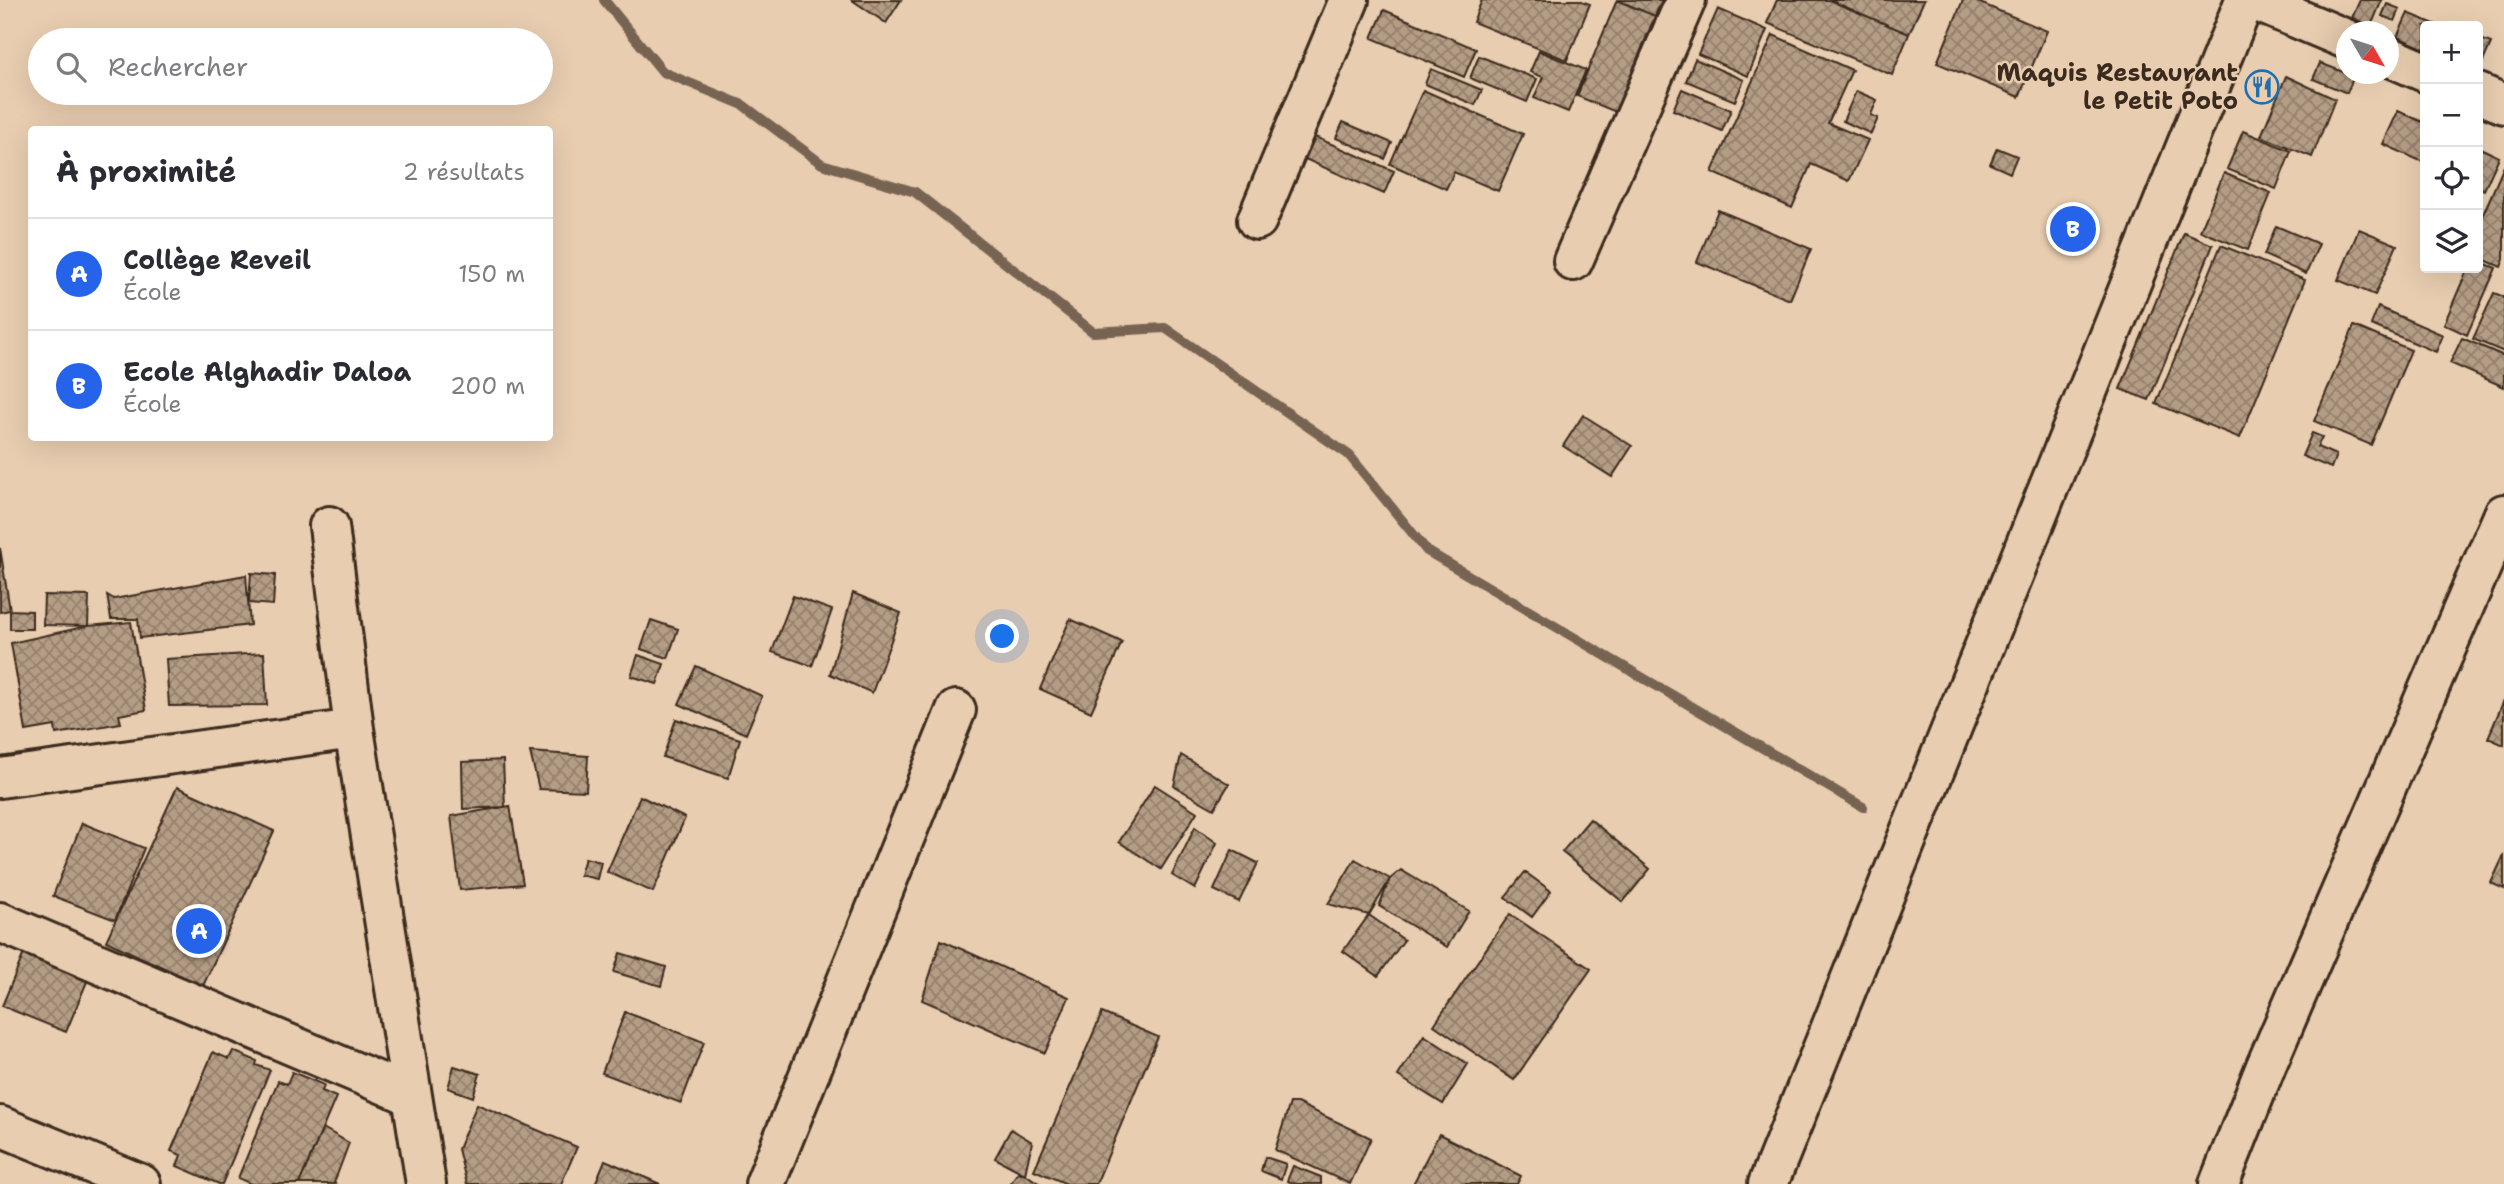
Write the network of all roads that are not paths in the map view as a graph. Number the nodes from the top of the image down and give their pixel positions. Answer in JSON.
{"nodes":[{"id":1,"x":1349,"y":0,"type":"edge"},
{"id":2,"x":1686,"y":0,"type":"edge"},
{"id":3,"x":2245,"y":0,"type":"edge"},
{"id":4,"x":2253,"y":0,"type":"edge"},
{"id":5,"x":2336,"y":34,"type":"edge"},
{"id":6,"x":2399,"y":60,"type":"edge"},
{"id":7,"x":2420,"y":70,"type":"edge"},
{"id":8,"x":2483,"y":95,"type":"edge"},
{"id":9,"x":2504,"y":104,"type":"edge"},
{"id":10,"x":1257,"y":220,"type":"dead end"},
{"id":11,"x":1573,"y":261,"type":"dead end"},
{"id":12,"x":2504,"y":514,"type":"edge"},
{"id":13,"x":329,"y":526,"type":"dead end"},
{"id":14,"x":956,"y":710,"type":"dead end"},
{"id":15,"x":354,"y":729,"type":"junction"},
{"id":16,"x":0,"y":778,"type":"edge"},
{"id":17,"x":0,"y":922,"type":"edge"},
{"id":18,"x":412,"y":1096,"type":"junction"},
{"id":19,"x":0,"y":1126,"type":"edge"},
{"id":20,"x":141,"y":1184,"type":"edge"},
{"id":21,"x":426,"y":1184,"type":"edge"},
{"id":22,"x":765,"y":1184,"type":"edge"},
{"id":23,"x":1768,"y":1184,"type":"edge"},
{"id":24,"x":2219,"y":1184,"type":"edge"}],
"edges":[{"from":1,"to":10,"type":"street"},
{"from":2,"to":11,"type":"street"},
{"from":3,"to":23,"type":"street"},
{"from":4,"to":5,"type":"street"},
{"from":6,"to":7,"type":"street"},
{"from":8,"to":9,"type":"street"},
{"from":12,"to":24,"type":"street"},
{"from":13,"to":15,"type":"street"},
{"from":14,"to":22,"type":"street"},
{"from":15,"to":16,"type":"street"},
{"from":15,"to":18,"type":"street"},
{"from":17,"to":18,"type":"street"},
{"from":18,"to":21,"type":"street"},
{"from":19,"to":20,"type":"street"}]}
